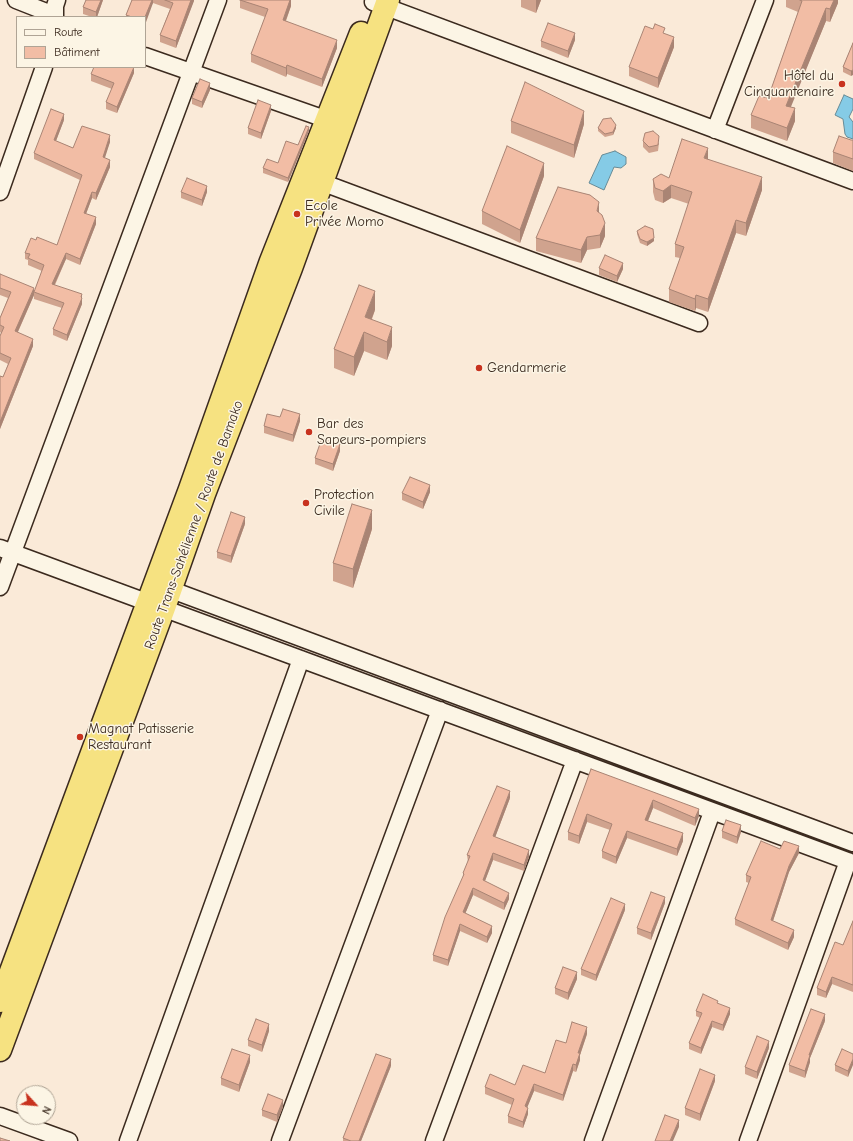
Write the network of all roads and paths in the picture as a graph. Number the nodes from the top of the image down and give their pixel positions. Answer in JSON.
{"nodes":[{"id":1,"x":16,"y":0,"type":"edge"},
{"id":2,"x":218,"y":0,"type":"edge"},
{"id":3,"x":764,"y":0,"type":"edge"},
{"id":4,"x":380,"y":2,"type":"edge"},
{"id":5,"x":55,"y":11,"type":"edge"},
{"id":6,"x":146,"y":56,"type":"edge"},
{"id":7,"x":44,"y":68,"type":"edge"},
{"id":8,"x":192,"y":72,"type":"junction"},
{"id":9,"x":328,"y":120,"type":"junction"},
{"id":10,"x":715,"y":130,"type":"junction"},
{"id":11,"x":321,"y":182,"type":"junction"},
{"id":12,"x":853,"y":182,"type":"edge"},
{"id":13,"x":0,"y":192,"type":"edge"},
{"id":14,"x":699,"y":323,"type":"dead end"},
{"id":15,"x":6,"y":550,"type":"edge"},
{"id":16,"x":0,"y":587,"type":"edge"},
{"id":17,"x":159,"y":596,"type":"junction"},
{"id":18,"x":301,"y":659,"type":"junction"},
{"id":19,"x":440,"y":710,"type":"junction"},
{"id":20,"x":575,"y":760,"type":"junction"},
{"id":21,"x":712,"y":812,"type":"junction"},
{"id":22,"x":853,"y":843,"type":"edge"},
{"id":23,"x":851,"y":862,"type":"edge"},
{"id":24,"x":0,"y":1001,"type":"edge"},
{"id":25,"x":0,"y":1050,"type":"edge"},
{"id":26,"x":0,"y":1116,"type":"edge"},
{"id":27,"x":69,"y":1141,"type":"edge"},
{"id":28,"x":128,"y":1141,"type":"edge"},
{"id":29,"x":280,"y":1141,"type":"edge"},
{"id":30,"x":434,"y":1141,"type":"edge"},
{"id":31,"x":593,"y":1141,"type":"edge"},
{"id":32,"x":748,"y":1141,"type":"edge"}],
"edges":[{"from":1,"to":5,"type":"street"},
{"from":2,"to":8,"type":"street"},
{"from":3,"to":10,"type":"street"},
{"from":4,"to":9,"type":"highway","name":"Route Trans-Sahélienne / Route de Bamako"},
{"from":4,"to":10,"type":"street"},
{"from":4,"to":11,"type":"highway","name":"Route Trans-Sahélienne / Route de Bamako"},
{"from":6,"to":8,"type":"street"},
{"from":7,"to":13,"type":"street"},
{"from":8,"to":9,"type":"street"},
{"from":8,"to":15,"type":"street"},
{"from":9,"to":17,"type":"highway","name":"Route Trans-Sahélienne / Route de Bamako"},
{"from":10,"to":12,"type":"street"},
{"from":11,"to":14,"type":"street"},
{"from":11,"to":17,"type":"highway","name":"Route Trans-Sahélienne / Route de Bamako"},
{"from":15,"to":16,"type":"street"},
{"from":15,"to":17,"type":"street"},
{"from":17,"to":18,"type":"street"},
{"from":17,"to":22,"type":"street"},
{"from":17,"to":24,"type":"highway","name":"Route Trans-Sahélienne / Route de Bamako"},
{"from":17,"to":25,"type":"highway","name":"Route Trans-Sahélienne / Route de Bamako"},
{"from":18,"to":19,"type":"street"},
{"from":18,"to":28,"type":"street"},
{"from":19,"to":20,"type":"street"},
{"from":19,"to":29,"type":"street"},
{"from":20,"to":21,"type":"street"},
{"from":20,"to":30,"type":"street"},
{"from":21,"to":23,"type":"street"},
{"from":21,"to":31,"type":"street"},
{"from":23,"to":32,"type":"street"},
{"from":26,"to":27,"type":"street"}]}
